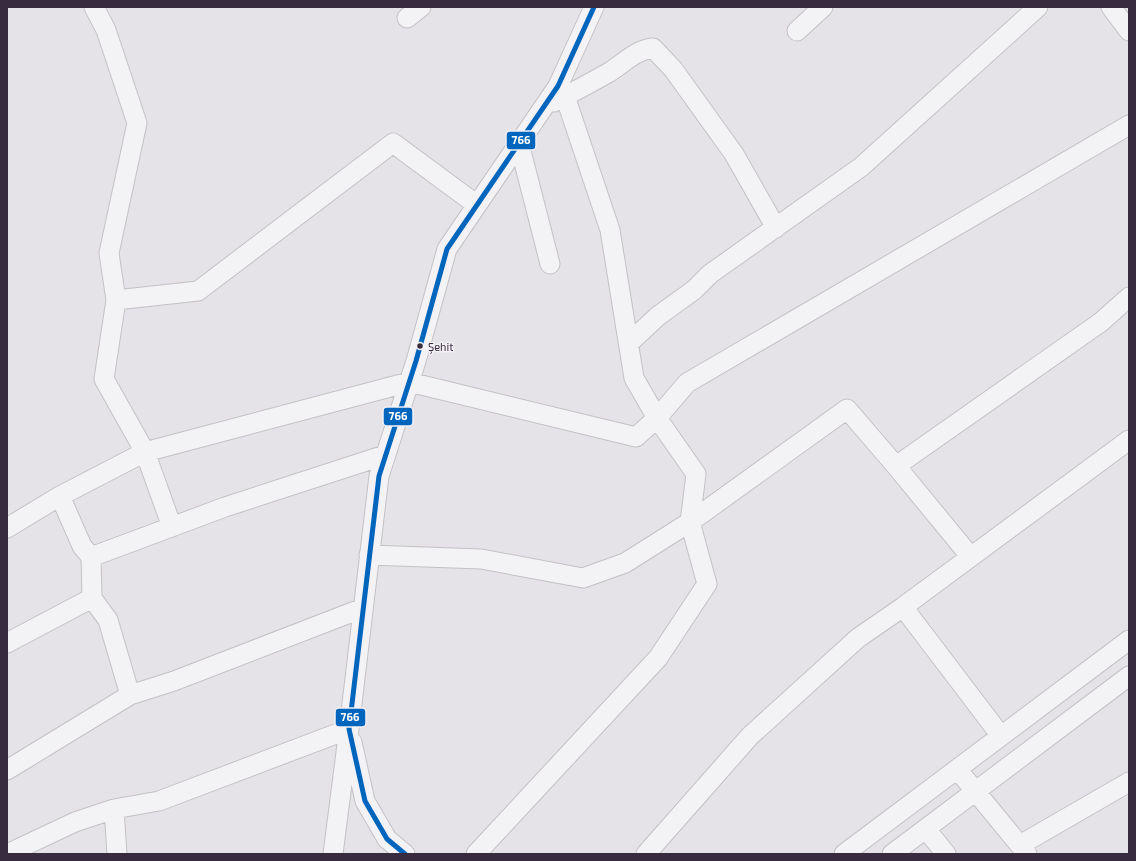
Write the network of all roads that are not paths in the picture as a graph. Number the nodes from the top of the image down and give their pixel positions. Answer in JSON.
{"nodes":[{"id":1,"x":94,"y":7,"type":"edge"},
{"id":2,"x":594,"y":7,"type":"edge"},
{"id":3,"x":823,"y":7,"type":"edge"},
{"id":4,"x":1038,"y":7,"type":"edge"},
{"id":5,"x":1111,"y":7,"type":"edge"},
{"id":6,"x":797,"y":32,"type":"dead end"},
{"id":7,"x":1129,"y":32,"type":"edge"},
{"id":8,"x":565,"y":96,"type":"junction"},
{"id":9,"x":542,"y":108,"type":"junction"},
{"id":10,"x":1129,"y":125,"type":"edge"},
{"id":11,"x":519,"y":143,"type":"junction"},
{"id":12,"x":477,"y":205,"type":"junction"},
{"id":13,"x":776,"y":228,"type":"junction"},
{"id":14,"x":550,"y":264,"type":"dead end"},
{"id":15,"x":1129,"y":297,"type":"edge"},
{"id":16,"x":116,"y":300,"type":"junction"},
{"id":17,"x":629,"y":343,"type":"junction"},
{"id":18,"x":409,"y":382,"type":"junction"},
{"id":19,"x":657,"y":418,"type":"junction"},
{"id":20,"x":1129,"y":440,"type":"edge"},
{"id":21,"x":145,"y":452,"type":"junction"},
{"id":22,"x":385,"y":455,"type":"junction"},
{"id":23,"x":896,"y":466,"type":"junction"},
{"id":24,"x":60,"y":496,"type":"junction"},
{"id":25,"x":690,"y":522,"type":"junction"},
{"id":26,"x":172,"y":527,"type":"junction"},
{"id":27,"x":7,"y":528,"type":"edge"},
{"id":28,"x":369,"y":556,"type":"junction"},
{"id":29,"x":970,"y":556,"type":"junction"},
{"id":30,"x":91,"y":557,"type":"junction"},
{"id":31,"x":92,"y":598,"type":"junction"},
{"id":32,"x":903,"y":607,"type":"junction"},
{"id":33,"x":363,"y":608,"type":"junction"},
{"id":34,"x":1129,"y":640,"type":"edge"},
{"id":35,"x":7,"y":643,"type":"edge"},
{"id":36,"x":1129,"y":676,"type":"edge"},
{"id":37,"x":130,"y":695,"type":"junction"},
{"id":38,"x":349,"y":729,"type":"junction"},
{"id":39,"x":1001,"y":736,"type":"junction"},
{"id":40,"x":957,"y":769,"type":"junction"},
{"id":41,"x":7,"y":770,"type":"edge"},
{"id":42,"x":1129,"y":782,"type":"edge"},
{"id":43,"x":976,"y":791,"type":"junction"},
{"id":44,"x":114,"y":809,"type":"junction"},
{"id":45,"x":926,"y":829,"type":"junction"},
{"id":46,"x":1024,"y":849,"type":"edge"},
{"id":47,"x":8,"y":851,"type":"edge"},
{"id":48,"x":117,"y":854,"type":"edge"},
{"id":49,"x":333,"y":854,"type":"edge"},
{"id":50,"x":405,"y":854,"type":"edge"},
{"id":51,"x":476,"y":854,"type":"edge"},
{"id":52,"x":646,"y":854,"type":"edge"},
{"id":53,"x":844,"y":854,"type":"edge"},
{"id":54,"x":892,"y":854,"type":"edge"},
{"id":55,"x":946,"y":854,"type":"edge"}],
"edges":[{"from":1,"to":16,"type":"street"},
{"from":2,"to":9,"type":"street"},
{"from":3,"to":6,"type":"street"},
{"from":4,"to":13,"type":"street"},
{"from":5,"to":7,"type":"street"},
{"from":8,"to":9,"type":"street"},
{"from":8,"to":13,"type":"street"},
{"from":8,"to":17,"type":"street"},
{"from":9,"to":11,"type":"street"},
{"from":10,"to":19,"type":"street"},
{"from":11,"to":12,"type":"street"},
{"from":11,"to":14,"type":"street"},
{"from":12,"to":16,"type":"street"},
{"from":12,"to":18,"type":"street"},
{"from":13,"to":17,"type":"street"},
{"from":15,"to":23,"type":"street"},
{"from":16,"to":21,"type":"street"},
{"from":17,"to":19,"type":"street"},
{"from":18,"to":19,"type":"street"},
{"from":18,"to":21,"type":"street"},
{"from":18,"to":22,"type":"street"},
{"from":19,"to":25,"type":"street"},
{"from":20,"to":29,"type":"street"},
{"from":21,"to":24,"type":"street"},
{"from":21,"to":26,"type":"street"},
{"from":22,"to":26,"type":"street"},
{"from":22,"to":28,"type":"street"},
{"from":23,"to":25,"type":"street"},
{"from":23,"to":29,"type":"street"},
{"from":24,"to":27,"type":"street"},
{"from":24,"to":30,"type":"street"},
{"from":25,"to":28,"type":"street"},
{"from":25,"to":51,"type":"street"},
{"from":26,"to":30,"type":"street"},
{"from":28,"to":33,"type":"street"},
{"from":29,"to":32,"type":"street"},
{"from":30,"to":31,"type":"street"},
{"from":31,"to":35,"type":"street"},
{"from":31,"to":37,"type":"street"},
{"from":32,"to":39,"type":"street"},
{"from":32,"to":52,"type":"street"},
{"from":33,"to":37,"type":"street"},
{"from":33,"to":38,"type":"street"},
{"from":34,"to":39,"type":"street"},
{"from":36,"to":43,"type":"street"},
{"from":37,"to":41,"type":"street"},
{"from":38,"to":44,"type":"street"},
{"from":38,"to":49,"type":"street"},
{"from":38,"to":50,"type":"street"},
{"from":39,"to":40,"type":"street"},
{"from":40,"to":43,"type":"street"},
{"from":40,"to":53,"type":"street"},
{"from":42,"to":46,"type":"street"},
{"from":43,"to":45,"type":"street"},
{"from":43,"to":46,"type":"street"},
{"from":44,"to":47,"type":"street"},
{"from":44,"to":48,"type":"street"},
{"from":45,"to":54,"type":"street"},
{"from":45,"to":55,"type":"street"}]}
